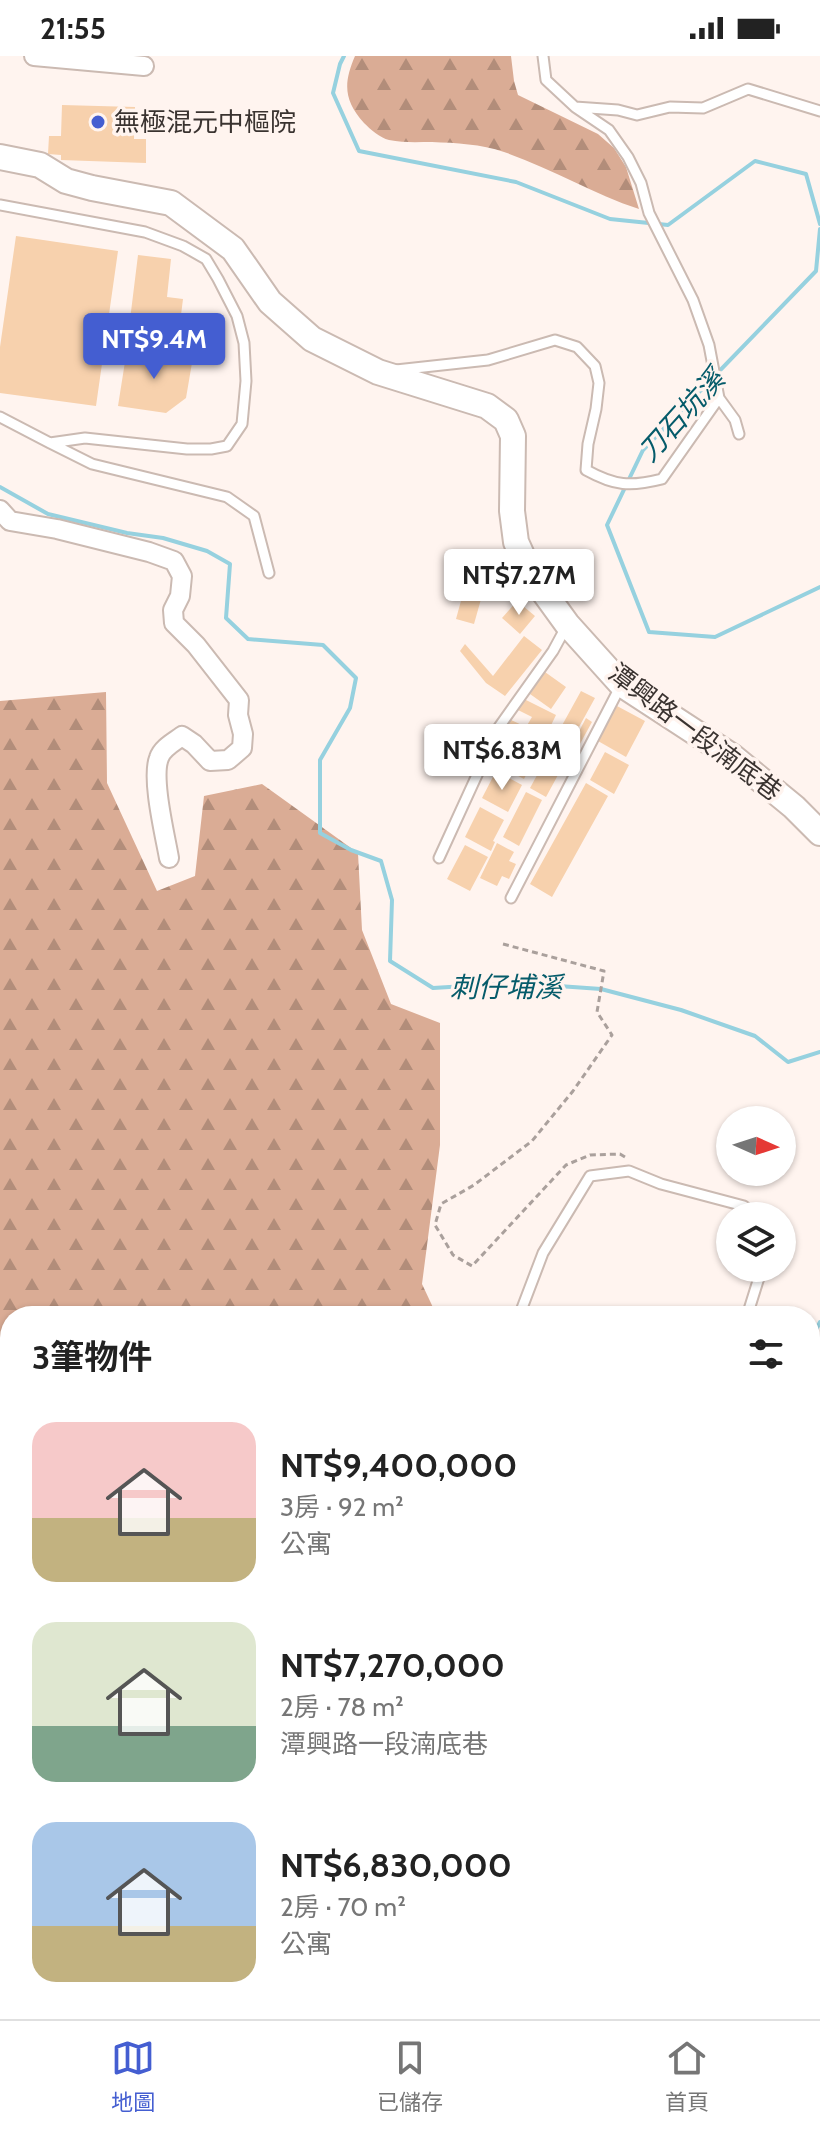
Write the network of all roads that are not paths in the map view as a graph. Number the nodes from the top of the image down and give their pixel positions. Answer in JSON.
{"nodes":[{"id":1,"x":34,"y":56,"type":"edge"},
{"id":2,"x":543,"y":56,"type":"edge"},
{"id":3,"x":144,"y":66,"type":"dead end"},
{"id":4,"x":575,"y":107,"type":"junction"},
{"id":5,"x":820,"y":111,"type":"edge"},
{"id":6,"x":0,"y":157,"type":"edge"},
{"id":7,"x":0,"y":205,"type":"edge"},
{"id":8,"x":378,"y":372,"type":"junction"},
{"id":9,"x":719,"y":398,"type":"junction"},
{"id":10,"x":0,"y":417,"type":"edge"},
{"id":11,"x":739,"y":434,"type":"dead end"},
{"id":12,"x":50,"y":443,"type":"junction"},
{"id":13,"x":0,"y":510,"type":"edge"},
{"id":14,"x":269,"y":573,"type":"dead end"},
{"id":15,"x":567,"y":624,"type":"junction"},
{"id":16,"x":621,"y":684,"type":"junction"},
{"id":17,"x":820,"y":833,"type":"edge"},
{"id":18,"x":169,"y":858,"type":"dead end"},
{"id":19,"x":439,"y":858,"type":"dead end"},
{"id":20,"x":511,"y":898,"type":"dead end"},
{"id":21,"x":729,"y":1202,"type":"edge"},
{"id":22,"x":758,"y":1282,"type":"edge"},
{"id":23,"x":523,"y":1306,"type":"edge"},
{"id":24,"x":750,"y":1306,"type":"edge"}],
"edges":[{"from":1,"to":3,"type":"street"},
{"from":2,"to":4,"type":"lane"},
{"from":4,"to":5,"type":"lane"},
{"from":4,"to":9,"type":"lane"},
{"from":6,"to":8,"type":"street","name":"潭興路一段湳底巷"},
{"from":7,"to":12,"type":"lane"},
{"from":8,"to":9,"type":"lane"},
{"from":8,"to":15,"type":"street","name":"潭興路一段湳底巷"},
{"from":9,"to":11,"type":"lane"},
{"from":10,"to":12,"type":"lane"},
{"from":12,"to":14,"type":"lane"},
{"from":13,"to":18,"type":"street"},
{"from":15,"to":16,"type":"street","name":"潭興路一段湳底巷"},
{"from":15,"to":19,"type":"lane"},
{"from":16,"to":17,"type":"street","name":"潭興路一段湳底巷"},
{"from":16,"to":20,"type":"lane"},
{"from":21,"to":23,"type":"lane"},
{"from":22,"to":24,"type":"lane"}]}
